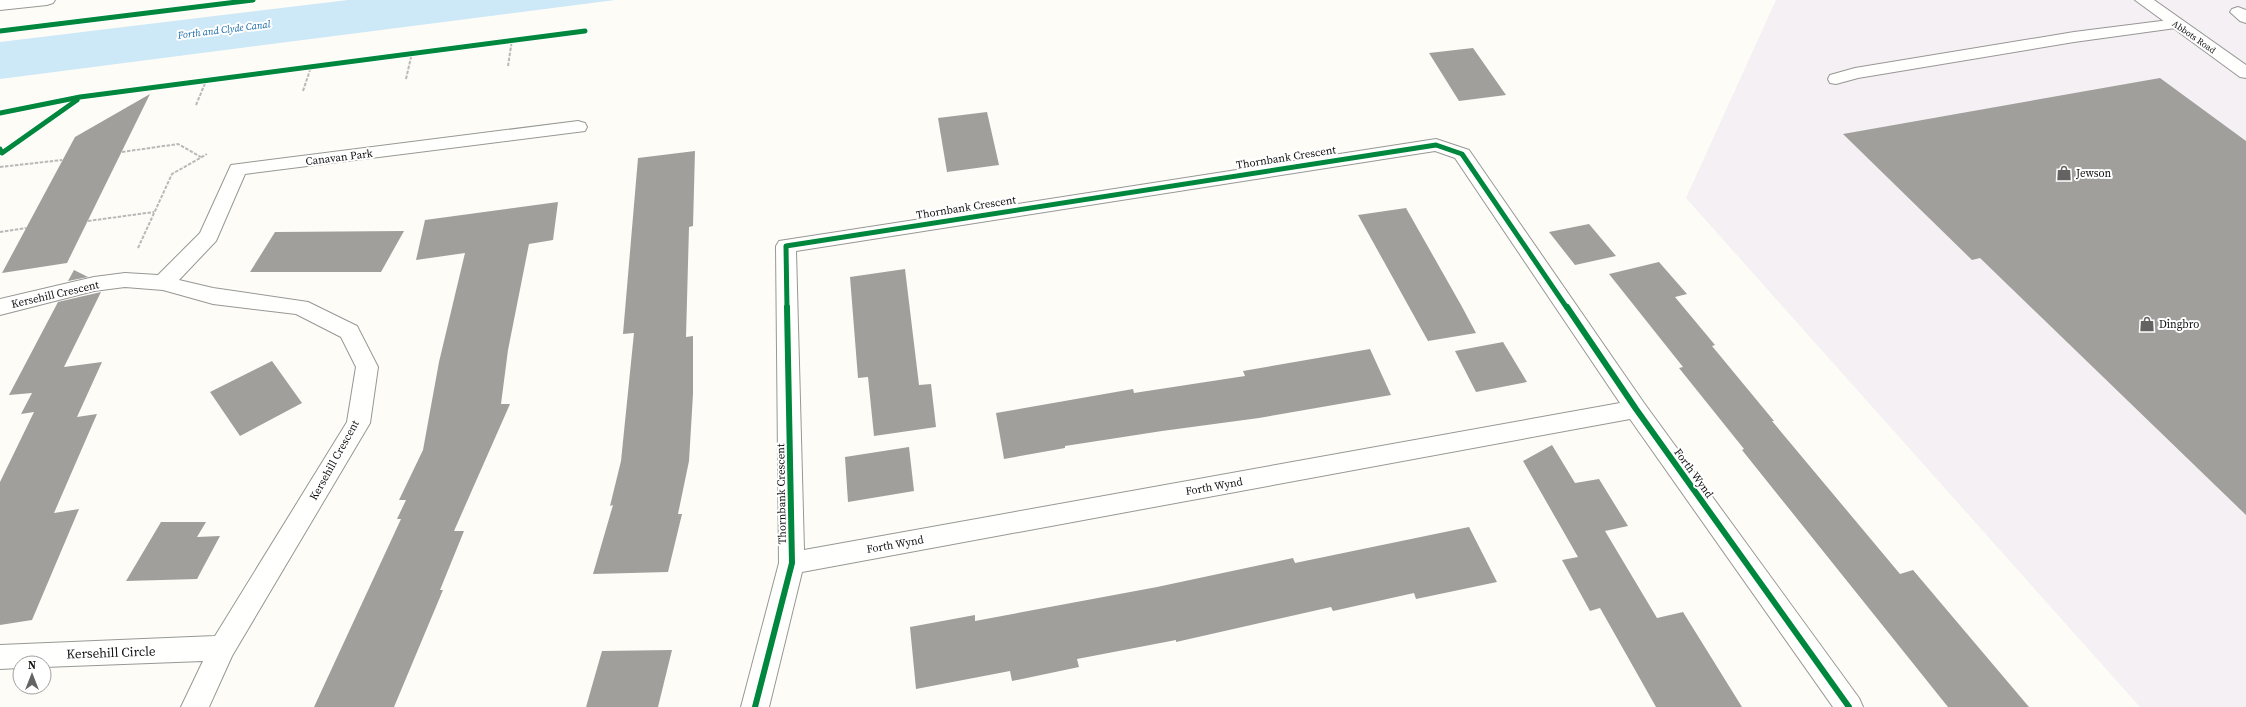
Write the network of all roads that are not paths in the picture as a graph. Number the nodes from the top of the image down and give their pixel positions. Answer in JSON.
{"nodes":[{"id":1,"x":46,"y":0,"type":"edge"},
{"id":2,"x":2143,"y":0,"type":"edge"},
{"id":3,"x":0,"y":5,"type":"edge"},
{"id":4,"x":2177,"y":24,"type":"junction"},
{"id":5,"x":2246,"y":73,"type":"edge"},
{"id":6,"x":1836,"y":79,"type":"dead end"},
{"id":7,"x":578,"y":127,"type":"dead end"},
{"id":8,"x":1462,"y":154,"type":"joint"},
{"id":9,"x":163,"y":283,"type":"junction"},
{"id":10,"x":0,"y":307,"type":"edge"},
{"id":11,"x":1636,"y":409,"type":"junction"},
{"id":12,"x":792,"y":563,"type":"junction"},
{"id":13,"x":222,"y":648,"type":"junction"},
{"id":14,"x":0,"y":657,"type":"edge"},
{"id":15,"x":195,"y":707,"type":"edge"},
{"id":16,"x":755,"y":707,"type":"edge"},
{"id":17,"x":1850,"y":707,"type":"edge"}],
"edges":[{"from":1,"to":3,"type":"street"},
{"from":2,"to":4,"type":"street","name":"Abbots Road"},
{"from":4,"to":5,"type":"street","name":"Abbots Road"},
{"from":4,"to":6,"type":"lane"},
{"from":7,"to":9,"type":"street","name":"Canavan Park"},
{"from":8,"to":11,"type":"street","name":"Forth Wynd"},
{"from":8,"to":12,"type":"street","name":"Thornbank Crescent"},
{"from":9,"to":10,"type":"street","name":"Kersehill Crescent"},
{"from":9,"to":13,"type":"street","name":"Kersehill Crescent"},
{"from":11,"to":12,"type":"street","name":"Forth Wynd"},
{"from":11,"to":17,"type":"street","name":"Forth Wynd"},
{"from":12,"to":16,"type":"street"},
{"from":13,"to":14,"type":"street","name":"Kersehill Circle"},
{"from":13,"to":15,"type":"street","name":"Kersehill Crescent"}]}
